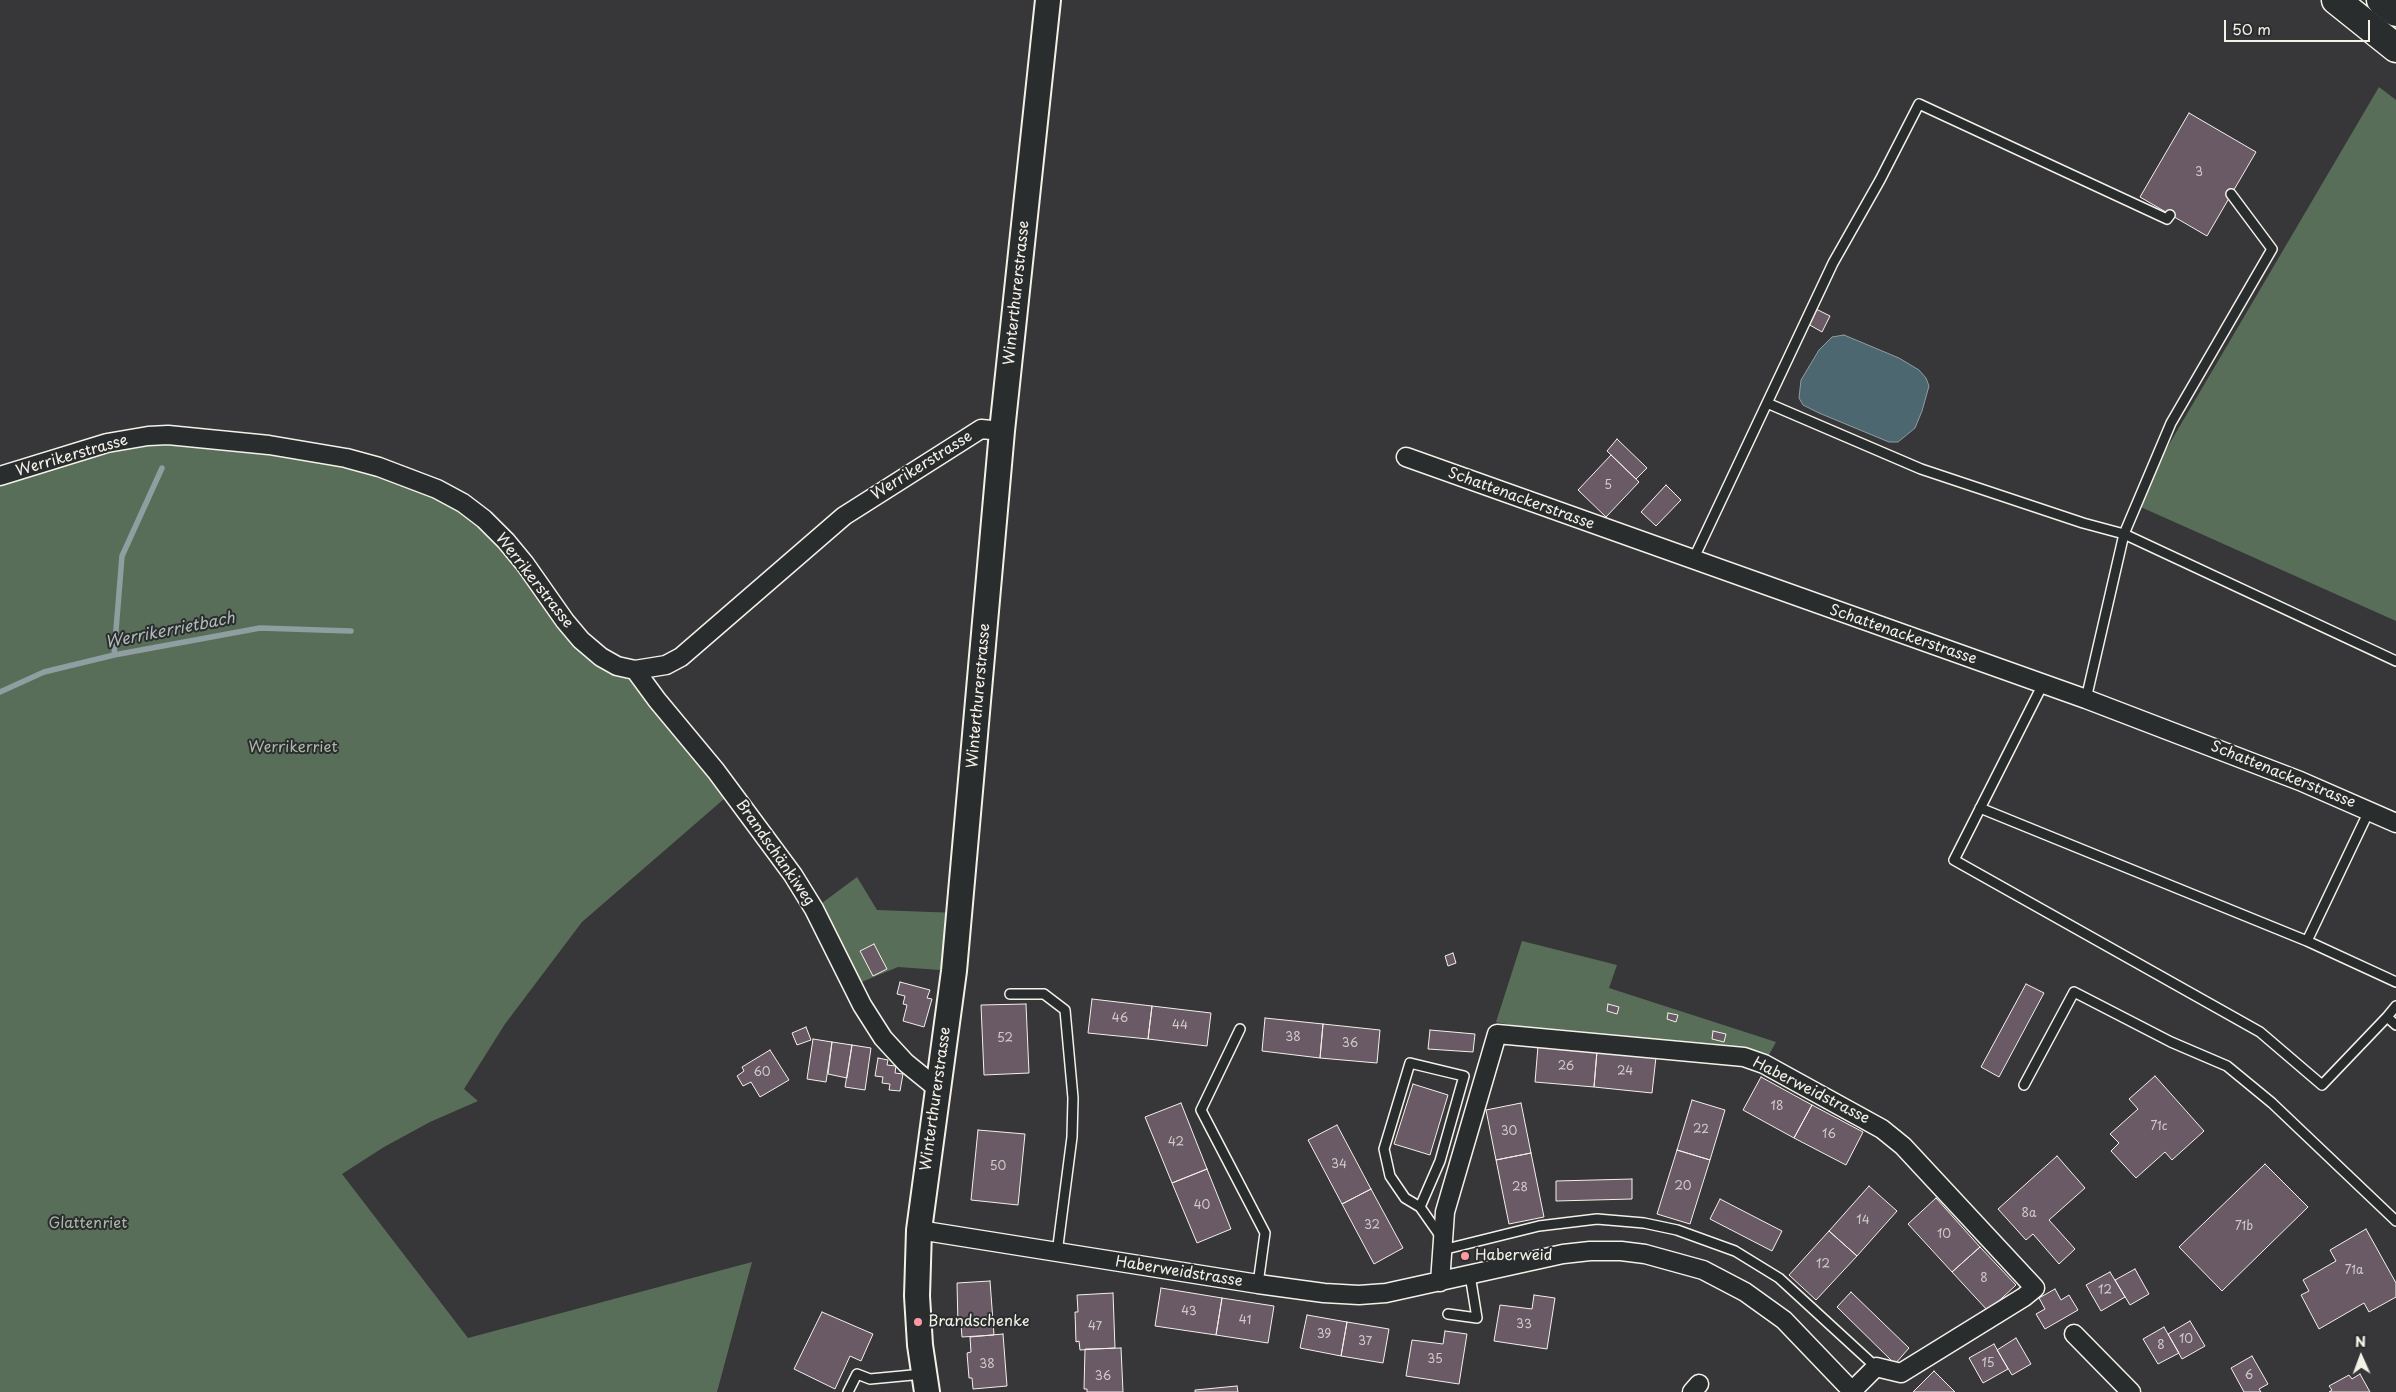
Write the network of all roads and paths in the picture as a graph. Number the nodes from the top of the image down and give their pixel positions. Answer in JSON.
{"nodes":[{"id":1,"x":1048,"y":0,"type":"edge"},
{"id":2,"x":2336,"y":0,"type":"edge"},
{"id":3,"x":2381,"y":0,"type":"edge"},
{"id":4,"x":2396,"y":12,"type":"edge"},
{"id":5,"x":2396,"y":48,"type":"edge"},
{"id":6,"x":2231,"y":194,"type":"dead end"},
{"id":7,"x":2170,"y":215,"type":"dead end"},
{"id":8,"x":1767,"y":403,"type":"junction"},
{"id":9,"x":1002,"y":431,"type":"junction"},
{"id":10,"x":1406,"y":457,"type":"dead end"},
{"id":11,"x":0,"y":476,"type":"edge"},
{"id":12,"x":2124,"y":534,"type":"junction"},
{"id":13,"x":1693,"y":560,"type":"junction"},
{"id":14,"x":2396,"y":661,"type":"edge"},
{"id":15,"x":635,"y":670,"type":"junction"},
{"id":16,"x":2042,"y":684,"type":"junction"},
{"id":17,"x":2086,"y":699,"type":"junction"},
{"id":18,"x":1980,"y":808,"type":"junction"},
{"id":19,"x":2369,"y":811,"type":"junction"},
{"id":20,"x":2396,"y":823,"type":"edge"},
{"id":21,"x":2308,"y":940,"type":"junction"},
{"id":22,"x":2396,"y":982,"type":"edge"},
{"id":23,"x":1010,"y":994,"type":"dead end"},
{"id":24,"x":2396,"y":1006,"type":"edge"},
{"id":25,"x":2386,"y":1017,"type":"junction"},
{"id":26,"x":2396,"y":1026,"type":"edge"},
{"id":27,"x":1240,"y":1029,"type":"dead end"},
{"id":28,"x":2024,"y":1085,"type":"dead end"},
{"id":29,"x":938,"y":1090,"type":"junction"},
{"id":30,"x":1420,"y":1207,"type":"junction"},
{"id":31,"x":2396,"y":1222,"type":"edge"},
{"id":32,"x":918,"y":1230,"type":"junction"},
{"id":33,"x":1442,"y":1244,"type":"junction"},
{"id":34,"x":1057,"y":1253,"type":"junction"},
{"id":35,"x":1470,"y":1275,"type":"junction"},
{"id":36,"x":1440,"y":1282,"type":"junction"},
{"id":37,"x":1258,"y":1284,"type":"junction"},
{"id":38,"x":1448,"y":1314,"type":"dead end"},
{"id":39,"x":2074,"y":1334,"type":"dead end"},
{"id":40,"x":1876,"y":1368,"type":"junction"},
{"id":41,"x":925,"y":1383,"type":"edge"},
{"id":42,"x":848,"y":1392,"type":"edge"},
{"id":43,"x":1852,"y":1392,"type":"edge"},
{"id":44,"x":2131,"y":1392,"type":"edge"}],
"edges":[{"from":1,"to":9,"type":"main road","name":"Winterthurerstrasse"},
{"from":2,"to":5,"type":"highway"},
{"from":3,"to":4,"type":"highway"},
{"from":6,"to":12,"type":"lane"},
{"from":7,"to":8,"type":"lane"},
{"from":8,"to":12,"type":"lane"},
{"from":8,"to":13,"type":"lane"},
{"from":9,"to":15,"type":"street","name":"Werrikerstrasse"},
{"from":9,"to":29,"type":"main road","name":"Winterthurerstrasse"},
{"from":10,"to":13,"type":"street","name":"Schattenackerstrasse"},
{"from":11,"to":15,"type":"street","name":"Werrikerstrasse"},
{"from":12,"to":14,"type":"lane"},
{"from":12,"to":17,"type":"lane"},
{"from":13,"to":16,"type":"street","name":"Schattenackerstrasse"},
{"from":15,"to":29,"type":"street","name":"Brandschänkiweg"},
{"from":16,"to":17,"type":"street","name":"Schattenackerstrasse"},
{"from":16,"to":18,"type":"lane"},
{"from":17,"to":19,"type":"street","name":"Schattenackerstrasse"},
{"from":18,"to":21,"type":"lane"},
{"from":18,"to":25,"type":"lane"},
{"from":19,"to":20,"type":"street","name":"Schattenackerstrasse"},
{"from":19,"to":21,"type":"lane"},
{"from":21,"to":22,"type":"lane"},
{"from":23,"to":34,"type":"lane"},
{"from":24,"to":25,"type":"lane"},
{"from":25,"to":26,"type":"lane"},
{"from":27,"to":37,"type":"lane"},
{"from":28,"to":31,"type":"lane"},
{"from":29,"to":32,"type":"main road","name":"Winterthurerstrasse"},
{"from":30,"to":30,"type":"lane"},
{"from":30,"to":33,"type":"lane"},
{"from":32,"to":34,"type":"street","name":"Haberweidstrasse"},
{"from":32,"to":41,"type":"main road","name":"Winterthurerstrasse"},
{"from":33,"to":36,"type":"street","name":"Haberweidstrasse"},
{"from":33,"to":40,"type":"lane"},
{"from":33,"to":40,"type":"street","name":"Haberweidstrasse"},
{"from":34,"to":37,"type":"street","name":"Haberweidstrasse"},
{"from":35,"to":36,"type":"street","name":"Haberweidstrasse"},
{"from":35,"to":38,"type":"lane"},
{"from":35,"to":43,"type":"street","name":"Haberweidstrasse"},
{"from":36,"to":37,"type":"street","name":"Haberweidstrasse"},
{"from":39,"to":44,"type":"street"},
{"from":40,"to":43,"type":"street","name":"Haberweidstrasse"},
{"from":41,"to":42,"type":"lane"}]}
